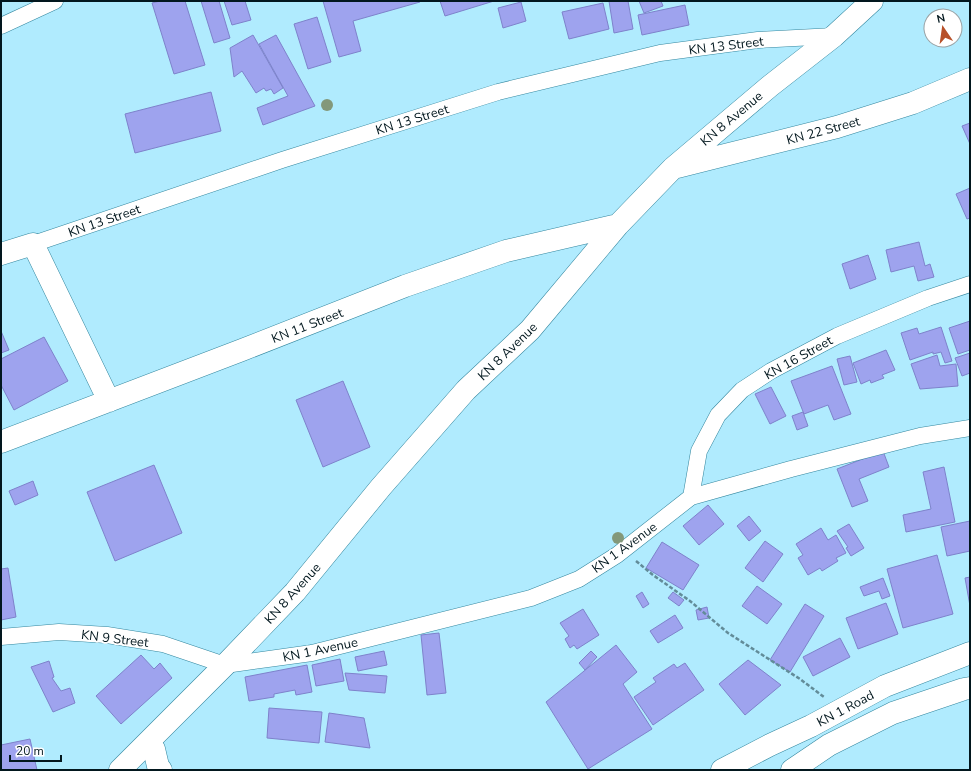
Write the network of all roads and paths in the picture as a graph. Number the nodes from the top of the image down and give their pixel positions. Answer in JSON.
{"nodes":[{"id":1,"x":55,"y":1,"type":"edge"},
{"id":2,"x":872,"y":1,"type":"edge"},
{"id":3,"x":1,"y":26,"type":"edge"},
{"id":4,"x":834,"y":36,"type":"junction"},
{"id":5,"x":970,"y":79,"type":"edge"},
{"id":6,"x":672,"y":168,"type":"junction"},
{"id":7,"x":618,"y":225,"type":"junction"},
{"id":8,"x":33,"y":244,"type":"junction"},
{"id":9,"x":1,"y":254,"type":"edge"},
{"id":10,"x":970,"y":284,"type":"edge"},
{"id":11,"x":109,"y":401,"type":"junction"},
{"id":12,"x":970,"y":428,"type":"edge"},
{"id":13,"x":1,"y":442,"type":"edge"},
{"id":14,"x":691,"y":496,"type":"junction"},
{"id":15,"x":624,"y":550,"type":"junction"},
{"id":16,"x":1,"y":637,"type":"edge"},
{"id":17,"x":970,"y":653,"type":"edge"},
{"id":18,"x":225,"y":665,"type":"junction"},
{"id":19,"x":970,"y":688,"type":"edge"},
{"id":20,"x":841,"y":710,"type":"junction"},
{"id":21,"x":165,"y":725,"type":"junction"},
{"id":22,"x":770,"y":745,"type":"junction"},
{"id":23,"x":154,"y":749,"type":"junction"},
{"id":24,"x":120,"y":770,"type":"edge"},
{"id":25,"x":140,"y":770,"type":"edge"},
{"id":26,"x":161,"y":770,"type":"edge"},
{"id":27,"x":722,"y":770,"type":"edge"},
{"id":28,"x":791,"y":770,"type":"edge"}],
"edges":[{"from":1,"to":3,"type":"street"},
{"from":2,"to":4,"type":"main road","name":"KN 8 Avenue"},
{"from":4,"to":6,"type":"main road","name":"KN 8 Avenue"},
{"from":4,"to":8,"type":"street","name":"KN 13 Street"},
{"from":5,"to":6,"type":"main road","name":"KN 22 Street"},
{"from":6,"to":7,"type":"main road","name":"KN 8 Avenue"},
{"from":7,"to":11,"type":"main road","name":"KN 11 Street"},
{"from":7,"to":18,"type":"main road","name":"KN 8 Avenue"},
{"from":8,"to":9,"type":"main road","name":"KN 13 Street"},
{"from":8,"to":11,"type":"main road"},
{"from":10,"to":14,"type":"street","name":"KN 16 Street"},
{"from":11,"to":13,"type":"main road","name":"KN 11 Street"},
{"from":12,"to":14,"type":"street","name":"KN 1 Avenue"},
{"from":14,"to":15,"type":"street","name":"KN 1 Avenue"},
{"from":15,"to":18,"type":"street","name":"KN 1 Avenue"},
{"from":15,"to":20,"type":"path"},
{"from":16,"to":18,"type":"street","name":"KN 9 Street"},
{"from":17,"to":20,"type":"main road","name":"KN 1 Road"},
{"from":18,"to":21,"type":"main road","name":"KN 8 Avenue"},
{"from":19,"to":28,"type":"main road","name":"KN 1 Road"},
{"from":20,"to":22,"type":"main road","name":"KN 1 Road"},
{"from":21,"to":23,"type":"main road","name":"KN 8 Avenue"},
{"from":21,"to":24,"type":"main road","name":"KN 8 Avenue"},
{"from":22,"to":27,"type":"main road","name":"KN 1 Road"},
{"from":22,"to":28,"type":"main road"},
{"from":23,"to":25,"type":"main road","name":"KN 8 Avenue"},
{"from":23,"to":26,"type":"main road"}]}
